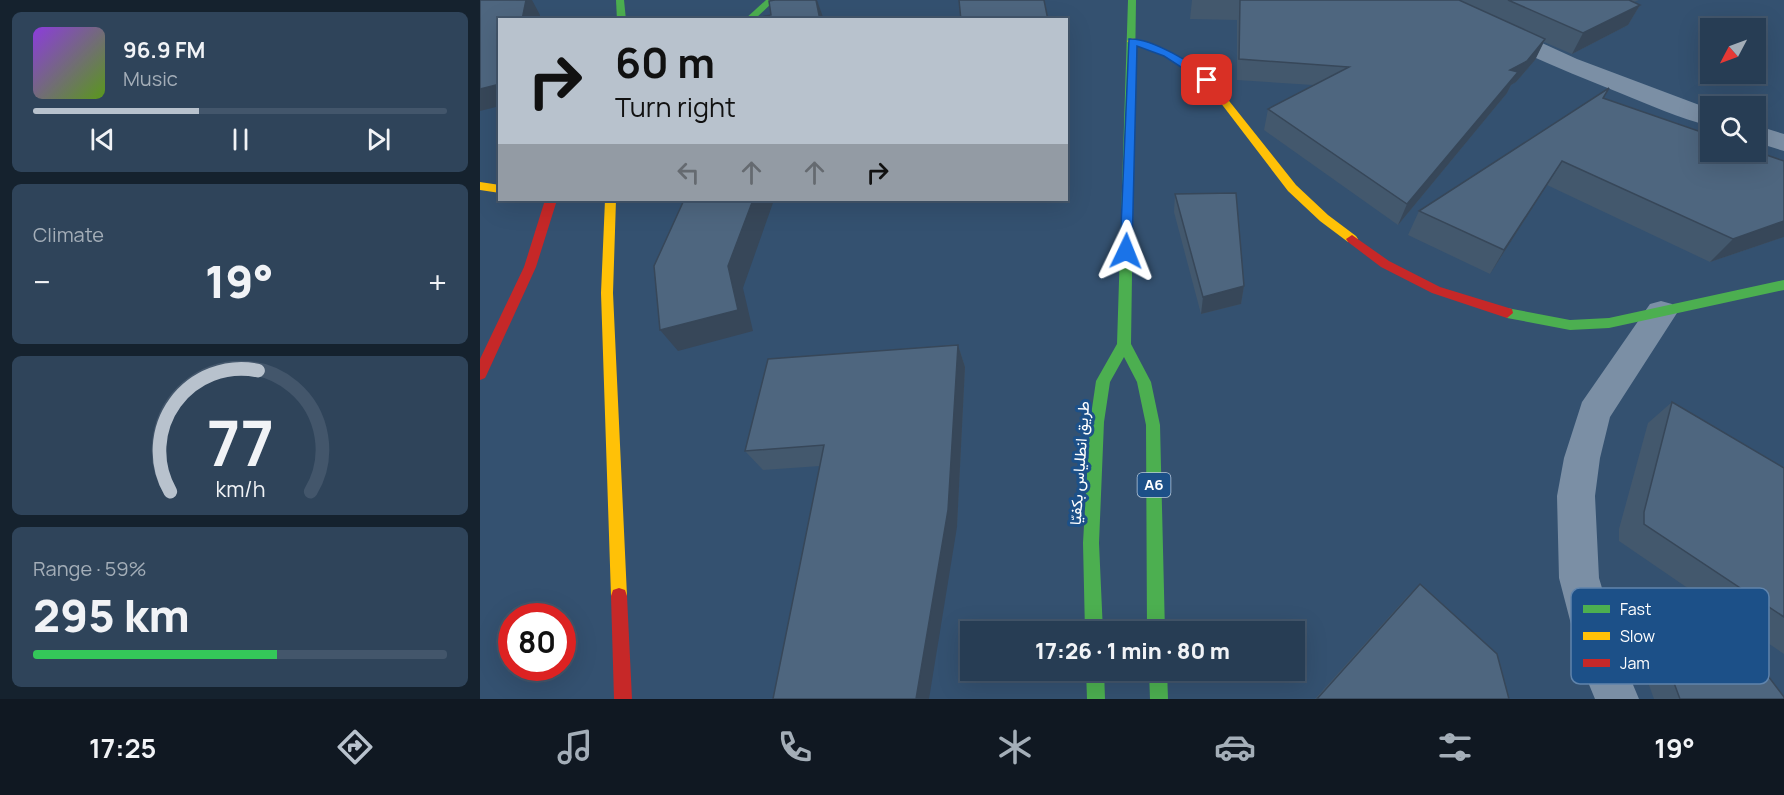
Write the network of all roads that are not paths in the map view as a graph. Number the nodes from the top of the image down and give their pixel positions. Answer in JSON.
{"nodes":[{"id":1,"x":620,"y":0,"type":"edge"},
{"id":2,"x":771,"y":0,"type":"edge"},
{"id":3,"x":1132,"y":0,"type":"edge"},
{"id":4,"x":1431,"y":0,"type":"edge"},
{"id":5,"x":622,"y":18,"type":"edge"},
{"id":6,"x":750,"y":18,"type":"edge"},
{"id":7,"x":1132,"y":41,"type":"junction"},
{"id":8,"x":1700,"y":114,"type":"edge"},
{"id":9,"x":1766,"y":137,"type":"edge"},
{"id":10,"x":1784,"y":143,"type":"edge"},
{"id":11,"x":480,"y":186,"type":"edge"},
{"id":12,"x":498,"y":189,"type":"edge"},
{"id":13,"x":551,"y":201,"type":"edge"},
{"id":14,"x":610,"y":201,"type":"edge"},
{"id":15,"x":1784,"y":285,"type":"edge"},
{"id":16,"x":1661,"y":313,"type":"junction"},
{"id":17,"x":1124,"y":344,"type":"junction"},
{"id":18,"x":480,"y":374,"type":"edge"},
{"id":19,"x":1583,"y":588,"type":"edge"},
{"id":20,"x":1094,"y":621,"type":"edge"},
{"id":21,"x":1156,"y":621,"type":"edge"},
{"id":22,"x":1095,"y":681,"type":"edge"},
{"id":23,"x":1158,"y":681,"type":"edge"},
{"id":24,"x":1611,"y":684,"type":"edge"},
{"id":25,"x":623,"y":699,"type":"edge"},
{"id":26,"x":1096,"y":699,"type":"edge"},
{"id":27,"x":1159,"y":699,"type":"edge"},
{"id":28,"x":1617,"y":699,"type":"edge"}],
"edges":[{"from":1,"to":5,"type":"main road"},
{"from":2,"to":6,"type":"main road"},
{"from":3,"to":7,"type":"main road"},
{"from":4,"to":8,"type":"street"},
{"from":7,"to":16,"type":"main road"},
{"from":7,"to":17,"type":"main road"},
{"from":9,"to":10,"type":"street"},
{"from":11,"to":12,"type":"main road"},
{"from":13,"to":18,"type":"main road"},
{"from":14,"to":25,"type":"main road"},
{"from":15,"to":16,"type":"main road"},
{"from":16,"to":19,"type":"street"},
{"from":17,"to":20,"type":"main road","name":"طريق انطلياس بكفيّا"},
{"from":17,"to":21,"type":"main road","number":"A6"},
{"from":22,"to":26,"type":"main road"},
{"from":23,"to":27,"type":"main road"},
{"from":24,"to":28,"type":"street"}]}
